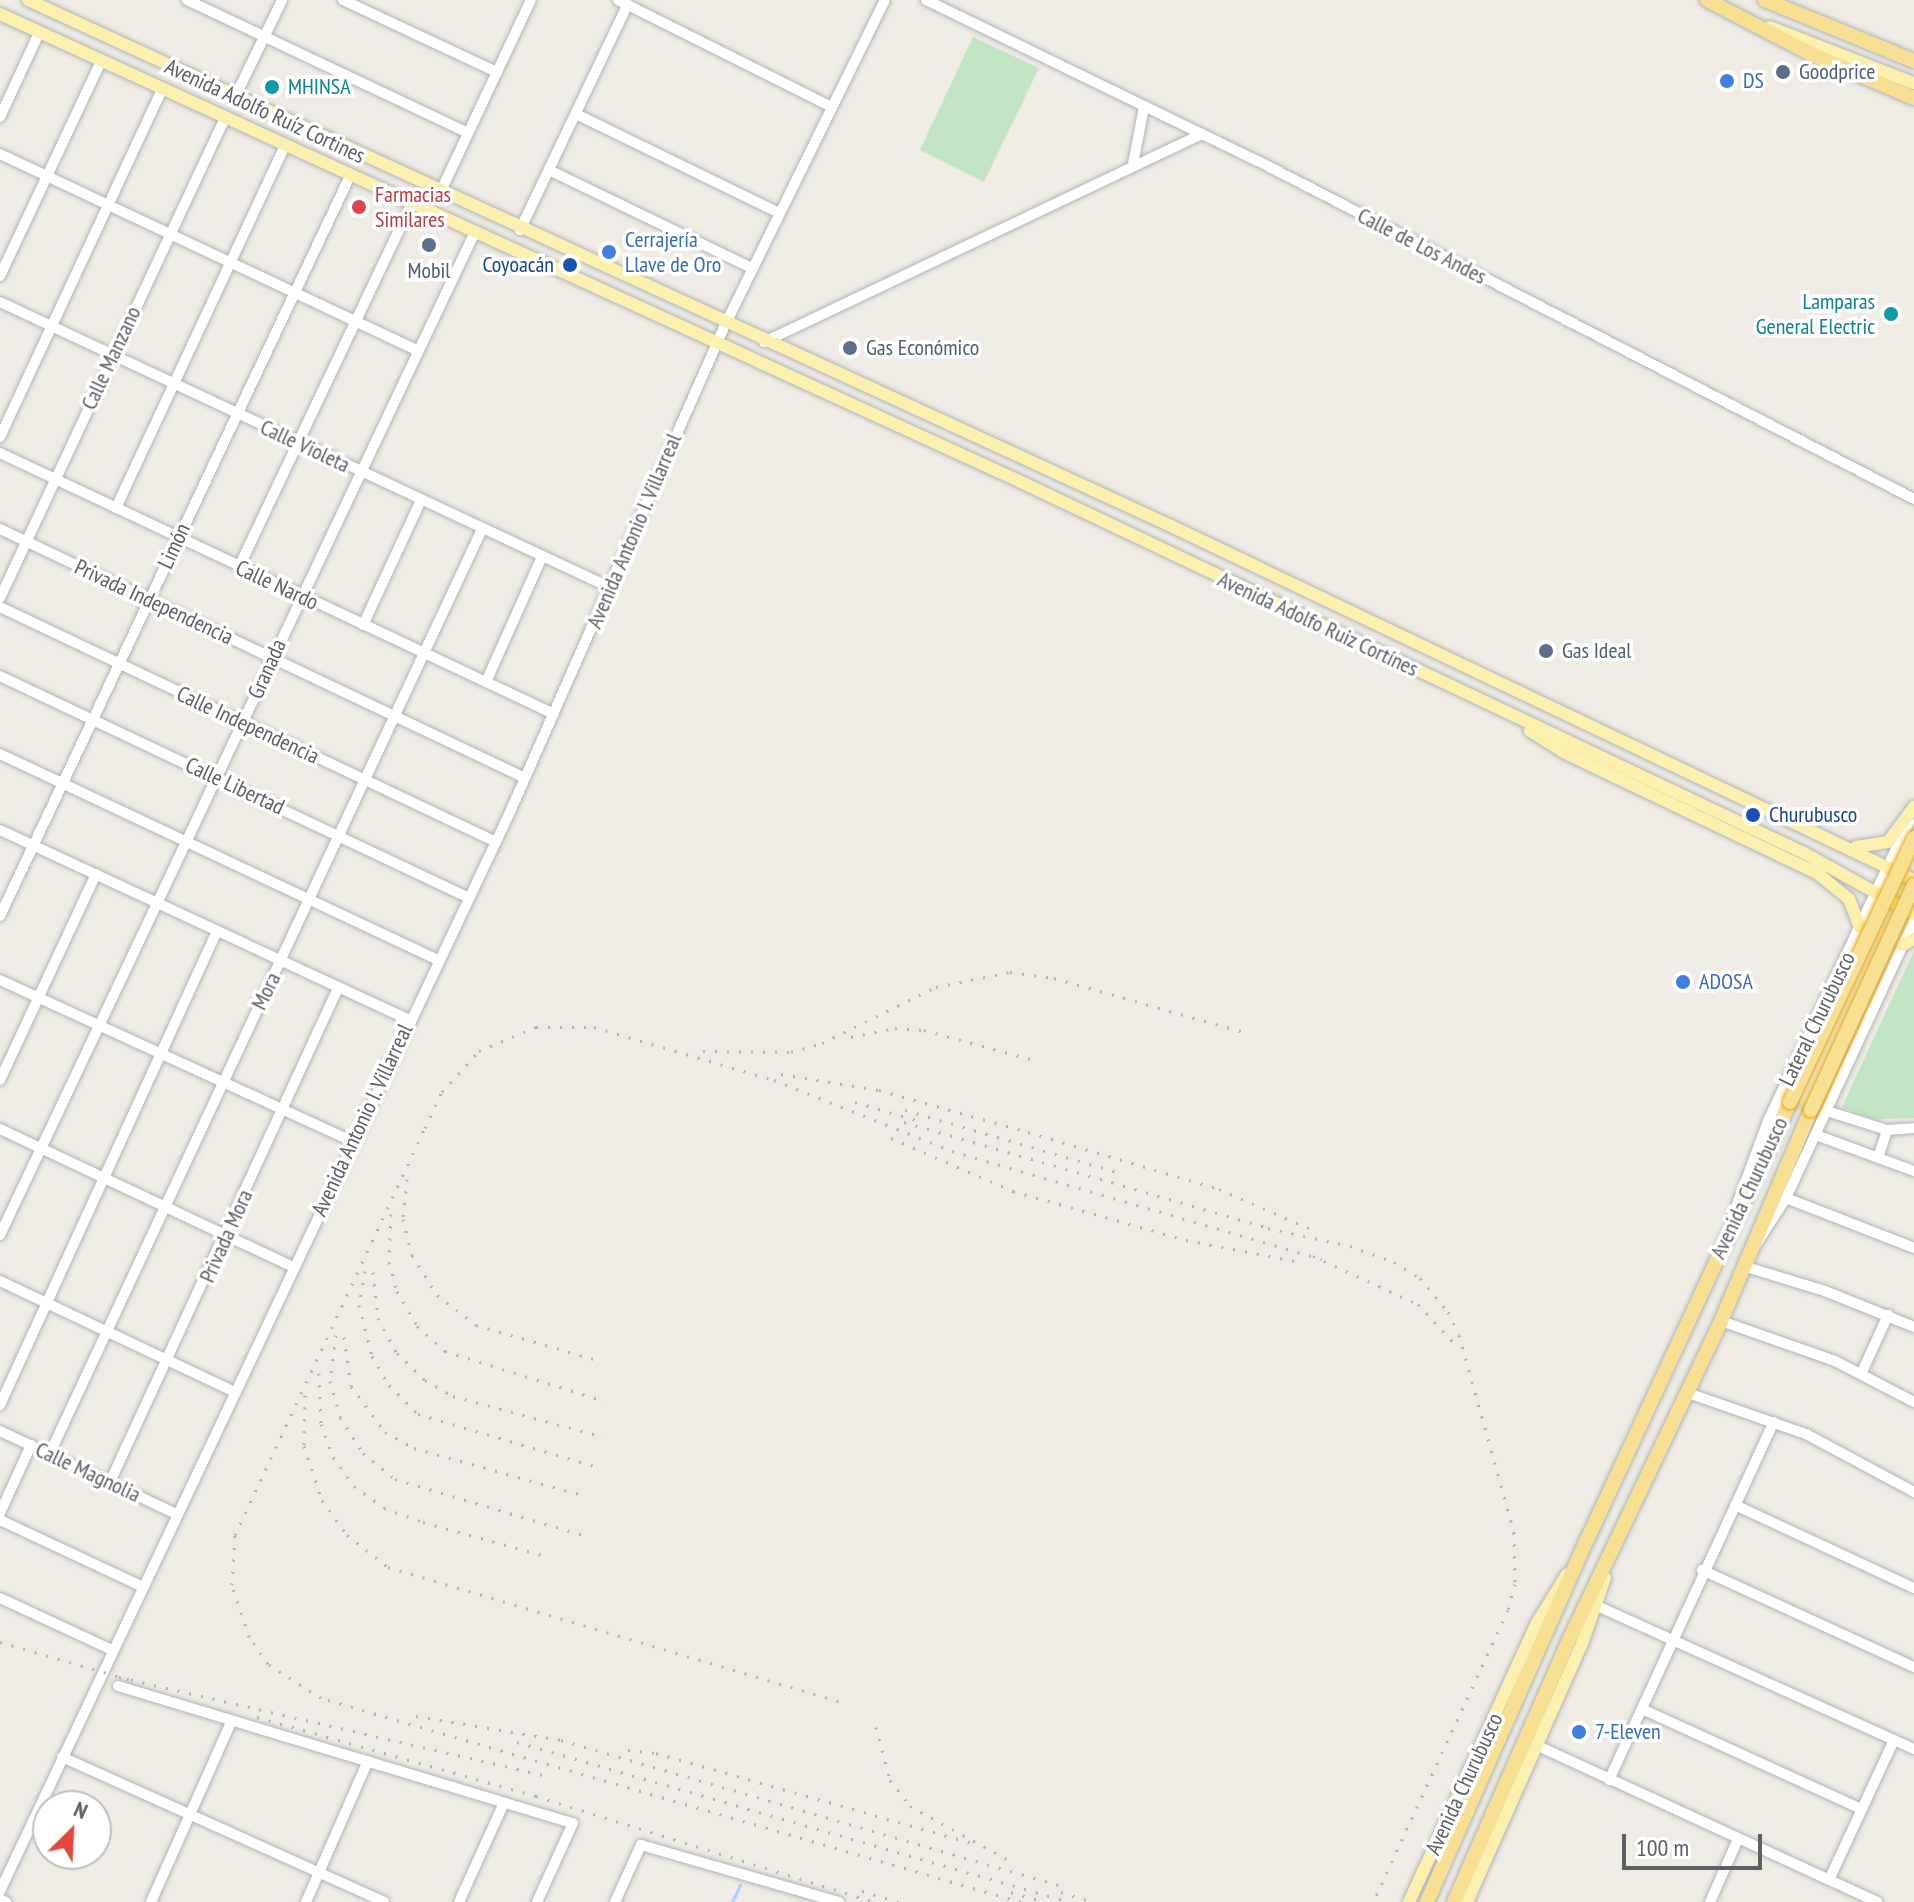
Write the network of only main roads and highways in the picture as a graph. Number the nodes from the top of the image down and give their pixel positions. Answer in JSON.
{"nodes":[{"id":1,"x":1707,"y":0,"type":"edge"},
{"id":2,"x":1765,"y":0,"type":"edge"},
{"id":3,"x":33,"y":1,"type":"edge"},
{"id":4,"x":0,"y":14,"type":"edge"},
{"id":5,"x":1763,"y":25,"type":"junction"},
{"id":6,"x":1914,"y":61,"type":"edge"},
{"id":7,"x":1914,"y":83,"type":"edge"},
{"id":8,"x":1914,"y":98,"type":"edge"},
{"id":9,"x":764,"y":342,"type":"joint"},
{"id":10,"x":716,"y":345,"type":"joint"},
{"id":11,"x":1487,"y":704,"type":"junction"},
{"id":12,"x":1914,"y":808,"type":"edge"},
{"id":13,"x":1910,"y":838,"type":"edge"},
{"id":14,"x":1844,"y":844,"type":"junction"},
{"id":15,"x":1914,"y":882,"type":"edge"},
{"id":16,"x":1914,"y":914,"type":"edge"},
{"id":17,"x":1860,"y":927,"type":"road end"},
{"id":18,"x":1587,"y":1540,"type":"junction"},
{"id":19,"x":1614,"y":1552,"type":"junction"},
{"id":20,"x":1409,"y":1902,"type":"edge"},
{"id":21,"x":1427,"y":1902,"type":"edge"},
{"id":22,"x":1454,"y":1902,"type":"edge"},
{"id":23,"x":1467,"y":1902,"type":"edge"}],
"edges":[{"from":1,"to":5,"type":"highway"},
{"from":2,"to":6,"type":"highway"},
{"from":3,"to":9,"type":"main road","name":"Avenida Adolfo Ruíz Cortines"},
{"from":4,"to":10,"type":"main road","name":"Avenida Adolfo Ruíz Cortines"},
{"from":5,"to":7,"type":"main road"},
{"from":5,"to":8,"type":"highway"},
{"from":9,"to":14,"type":"main road","name":"Avenida Adolfo Ruiz Cortínes"},
{"from":10,"to":11,"type":"main road","name":"Avenida Adolfo Ruiz Cortínes"},
{"from":11,"to":16,"type":"main road","name":"Avenida Adolfo Ruiz Cortínes"},
{"from":11,"to":17,"type":"main road"},
{"from":12,"to":14,"type":"main road"},
{"from":13,"to":18,"type":"highway","name":"Avenida Churubusco","bridge":true},
{"from":14,"to":15,"type":"main road","name":"Avenida Adolfo Ruiz Cortínes"},
{"from":15,"to":19,"type":"highway","name":"Avenida Churubusco","bridge":true},
{"from":18,"to":20,"type":"main road","name":"Avenida Churubusco"},
{"from":18,"to":21,"type":"highway","name":"Avenida Churubusco"},
{"from":19,"to":22,"type":"highway","name":"Avenida Churubusco"},
{"from":19,"to":23,"type":"main road","name":"Avenida Churubusco"}]}
